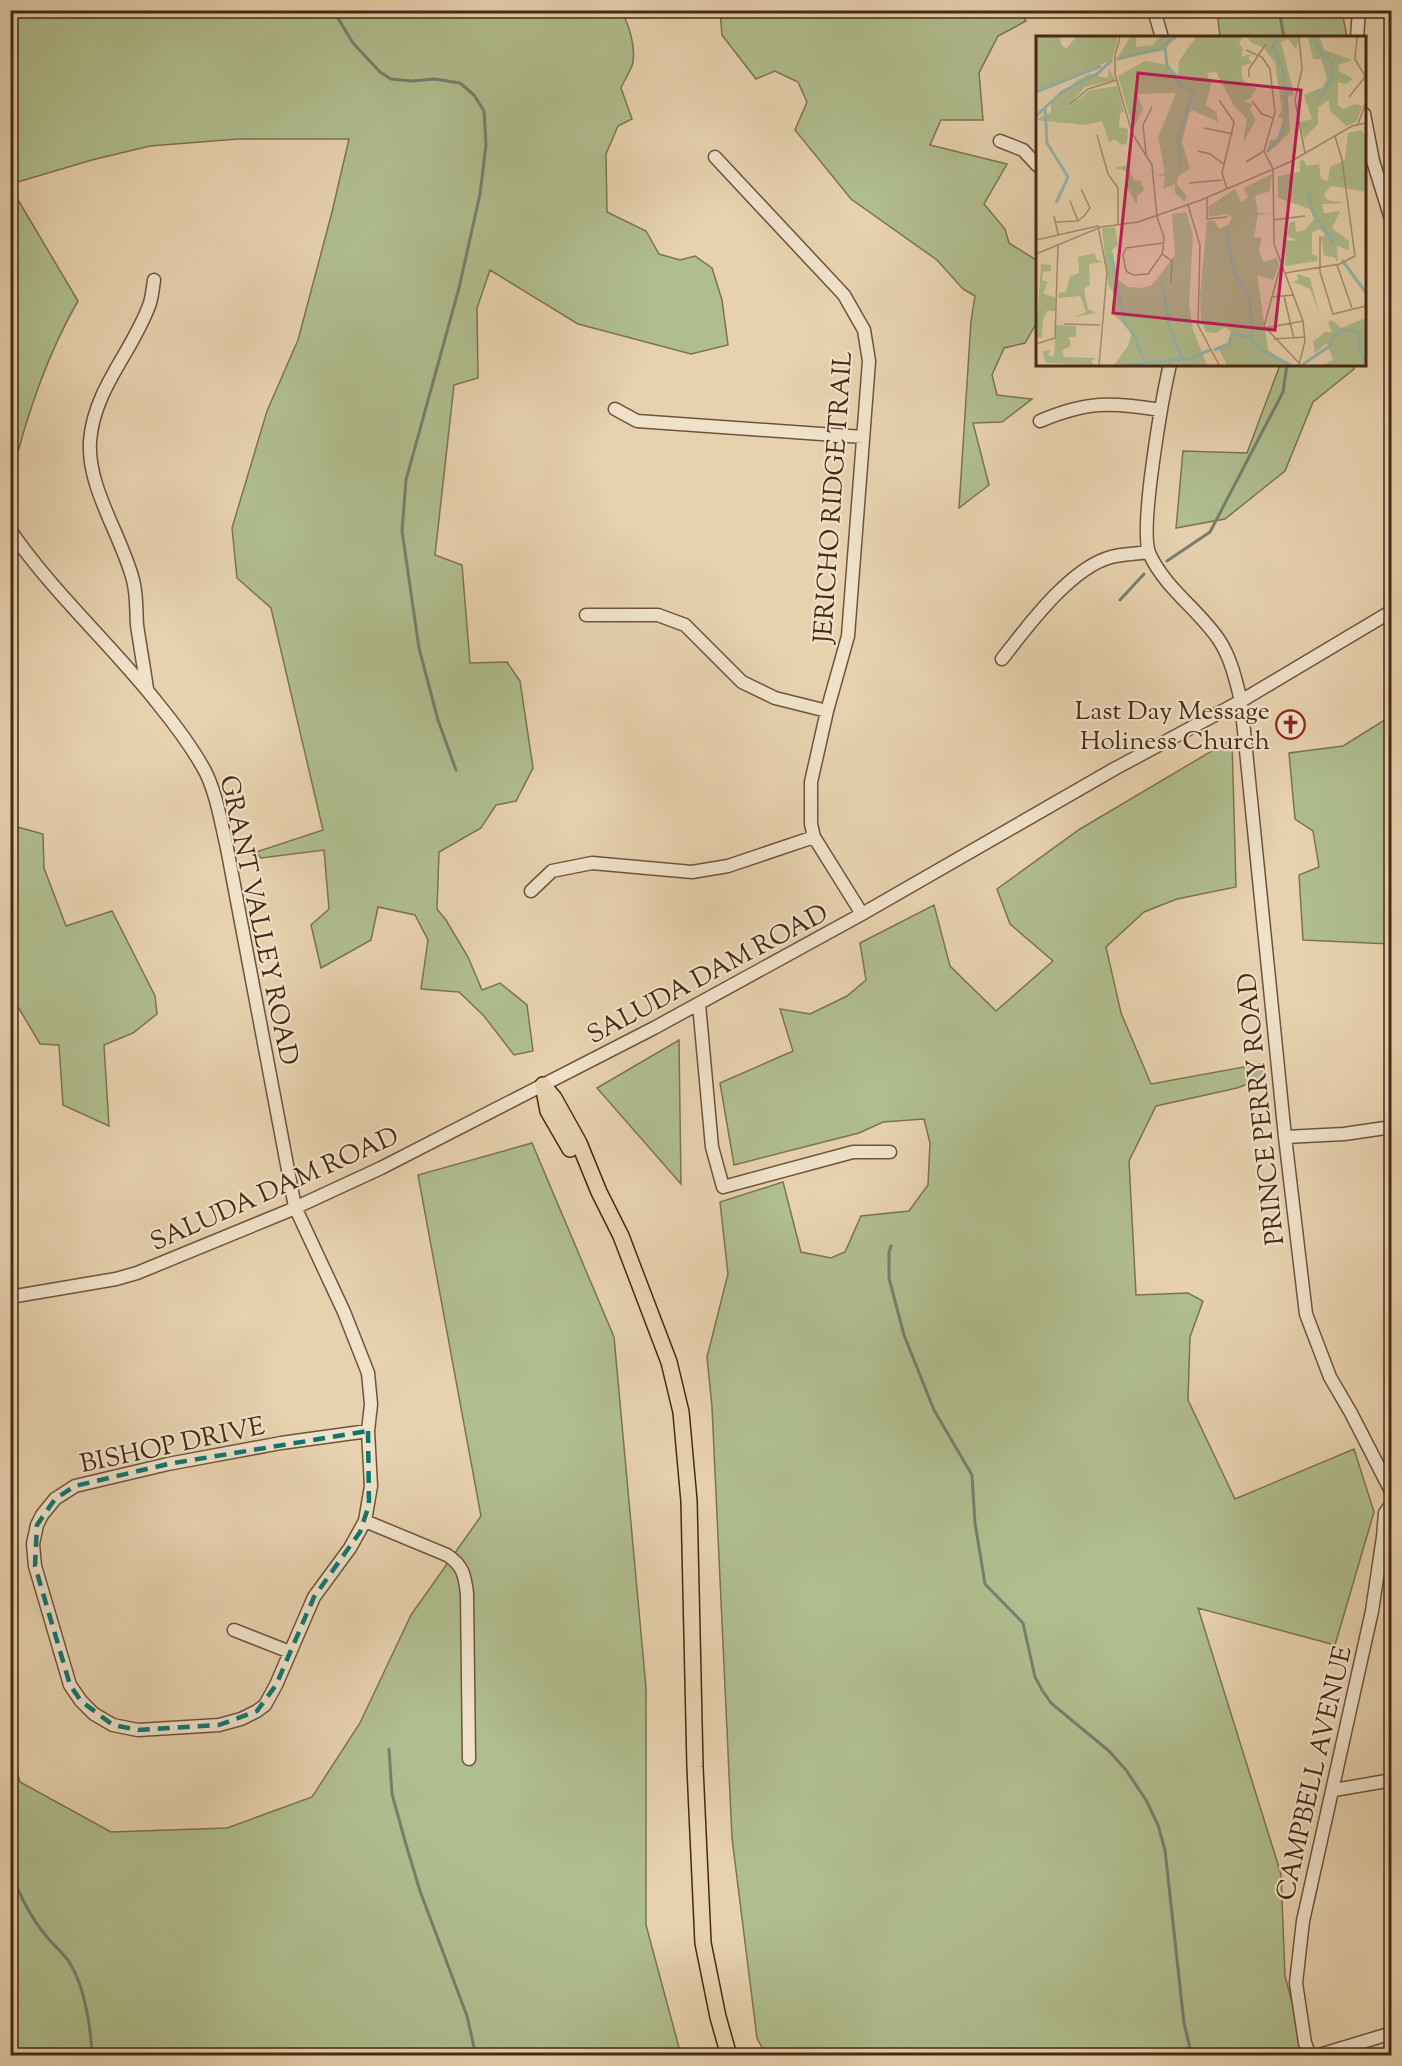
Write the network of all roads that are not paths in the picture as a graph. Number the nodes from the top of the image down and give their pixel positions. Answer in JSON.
{"nodes":[{"id":1,"x":1154,"y":10,"type":"edge"},
{"id":2,"x":1359,"y":10,"type":"edge"},
{"id":3,"x":1161,"y":36,"type":"edge"},
{"id":4,"x":1357,"y":36,"type":"edge"},
{"id":5,"x":1366,"y":120,"type":"edge"},
{"id":6,"x":1000,"y":141,"type":"dead end"},
{"id":7,"x":715,"y":157,"type":"dead end"},
{"id":8,"x":1036,"y":164,"type":"edge"},
{"id":9,"x":1392,"y":222,"type":"edge"},
{"id":10,"x":154,"y":280,"type":"dead end"},
{"id":11,"x":1170,"y":366,"type":"edge"},
{"id":12,"x":615,"y":410,"type":"dead end"},
{"id":13,"x":1161,"y":410,"type":"junction"},
{"id":14,"x":1040,"y":421,"type":"dead end"},
{"id":15,"x":863,"y":437,"type":"junction"},
{"id":16,"x":10,"y":530,"type":"edge"},
{"id":17,"x":1148,"y":552,"type":"junction"},
{"id":18,"x":1392,"y":611,"type":"edge"},
{"id":19,"x":585,"y":615,"type":"dead end"},
{"id":20,"x":1002,"y":659,"type":"dead end"},
{"id":21,"x":147,"y":690,"type":"junction"},
{"id":22,"x":1241,"y":701,"type":"junction"},
{"id":23,"x":827,"y":711,"type":"junction"},
{"id":24,"x":814,"y":837,"type":"junction"},
{"id":25,"x":531,"y":891,"type":"dead end"},
{"id":26,"x":862,"y":914,"type":"junction"},
{"id":27,"x":699,"y":1004,"type":"junction"},
{"id":28,"x":543,"y":1085,"type":"junction"},
{"id":29,"x":1392,"y":1127,"type":"edge"},
{"id":30,"x":1285,"y":1137,"type":"junction"},
{"id":31,"x":890,"y":1152,"type":"dead end"},
{"id":32,"x":295,"y":1207,"type":"junction"},
{"id":33,"x":10,"y":1297,"type":"edge"},
{"id":34,"x":368,"y":1431,"type":"junction"},
{"id":35,"x":1392,"y":1493,"type":"edge"},
{"id":36,"x":1392,"y":1503,"type":"edge"},
{"id":37,"x":365,"y":1521,"type":"junction"},
{"id":38,"x":234,"y":1630,"type":"dead end"},
{"id":39,"x":290,"y":1652,"type":"junction"},
{"id":40,"x":470,"y":1759,"type":"dead end"},
{"id":41,"x":1392,"y":1780,"type":"edge"},
{"id":42,"x":1334,"y":1790,"type":"junction"},
{"id":43,"x":1392,"y":2033,"type":"edge"},
{"id":44,"x":729,"y":2055,"type":"edge"},
{"id":45,"x":1310,"y":2055,"type":"edge"},
{"id":46,"x":1316,"y":2055,"type":"edge"}],
"edges":[{"from":1,"to":3,"type":"street"},
{"from":2,"to":4,"type":"street"},
{"from":5,"to":9,"type":"street"},
{"from":6,"to":8,"type":"street"},
{"from":7,"to":15,"type":"street","name":"JERICHO RIDGE TRAIL"},
{"from":10,"to":21,"type":"street"},
{"from":11,"to":13,"type":"street"},
{"from":12,"to":15,"type":"street"},
{"from":13,"to":14,"type":"street"},
{"from":13,"to":17,"type":"street"},
{"from":15,"to":23,"type":"street","name":"JERICHO RIDGE TRAIL"},
{"from":16,"to":21,"type":"street","name":"GRANT VALLEY ROAD"},
{"from":17,"to":20,"type":"street"},
{"from":17,"to":22,"type":"street","name":"PRINCE PERRY ROAD"},
{"from":18,"to":22,"type":"street","name":"SALUDA DAM ROAD"},
{"from":19,"to":23,"type":"street"},
{"from":21,"to":32,"type":"street","name":"GRANT VALLEY ROAD"},
{"from":22,"to":26,"type":"street","name":"SALUDA DAM ROAD"},
{"from":22,"to":30,"type":"street","name":"PRINCE PERRY ROAD"},
{"from":23,"to":24,"type":"street","name":"JERICHO RIDGE TRAIL"},
{"from":24,"to":25,"type":"street"},
{"from":24,"to":26,"type":"street","name":"JERICHO RIDGE TRAIL"},
{"from":26,"to":27,"type":"street","name":"SALUDA DAM ROAD"},
{"from":27,"to":28,"type":"street","name":"SALUDA DAM ROAD"},
{"from":27,"to":31,"type":"street"},
{"from":28,"to":32,"type":"street","name":"SALUDA DAM ROAD"},
{"from":28,"to":44,"type":"main road"},
{"from":29,"to":30,"type":"street"},
{"from":30,"to":35,"type":"street","name":"PRINCE PERRY ROAD"},
{"from":32,"to":33,"type":"street","name":"SALUDA DAM ROAD"},
{"from":32,"to":34,"type":"street","name":"BISHOP DRIVE"},
{"from":34,"to":37,"type":"street","name":"BISHOP DRIVE"},
{"from":34,"to":39,"type":"street","name":"BISHOP DRIVE"},
{"from":36,"to":42,"type":"street","name":"CAMPBELL AVENUE"},
{"from":37,"to":39,"type":"street","name":"BISHOP DRIVE"},
{"from":37,"to":40,"type":"street"},
{"from":38,"to":39,"type":"street"},
{"from":41,"to":42,"type":"street"},
{"from":42,"to":45,"type":"street","name":"CAMPBELL AVENUE"},
{"from":43,"to":46,"type":"street"}]}
